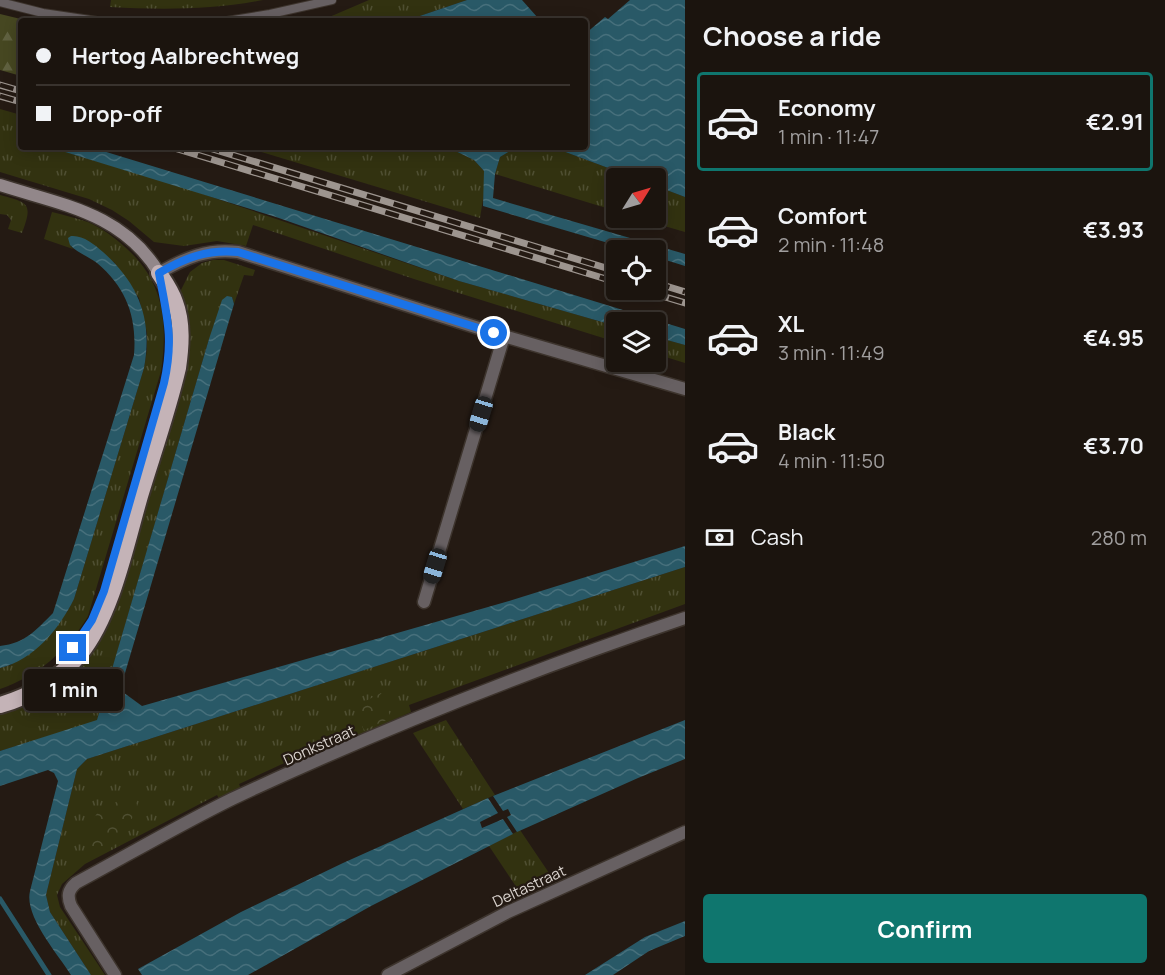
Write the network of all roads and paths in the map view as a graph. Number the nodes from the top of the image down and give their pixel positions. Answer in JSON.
{"nodes":[{"id":1,"x":332,"y":0,"type":"edge"},
{"id":2,"x":0,"y":2,"type":"edge"},
{"id":3,"x":74,"y":18,"type":"edge"},
{"id":4,"x":245,"y":18,"type":"edge"},
{"id":5,"x":0,"y":185,"type":"edge"},
{"id":6,"x":159,"y":273,"type":"junction"},
{"id":7,"x":504,"y":336,"type":"junction"},
{"id":8,"x":685,"y":390,"type":"edge"},
{"id":9,"x":424,"y":602,"type":"dead end"},
{"id":10,"x":685,"y":618,"type":"edge"},
{"id":11,"x":0,"y":695,"type":"edge"},
{"id":12,"x":0,"y":705,"type":"edge"},
{"id":13,"x":685,"y":832,"type":"edge"},
{"id":14,"x":116,"y":975,"type":"edge"},
{"id":15,"x":388,"y":975,"type":"edge"}],
"edges":[{"from":1,"to":4,"type":"lane"},
{"from":2,"to":3,"type":"lane"},
{"from":5,"to":6,"type":"main road"},
{"from":6,"to":7,"type":"street"},
{"from":6,"to":11,"type":"highway"},
{"from":6,"to":12,"type":"highway"},
{"from":7,"to":8,"type":"street"},
{"from":7,"to":9,"type":"street"},
{"from":10,"to":14,"type":"street","name":"Donkstraat"},
{"from":13,"to":15,"type":"street","name":"Deltastraat"}]}
